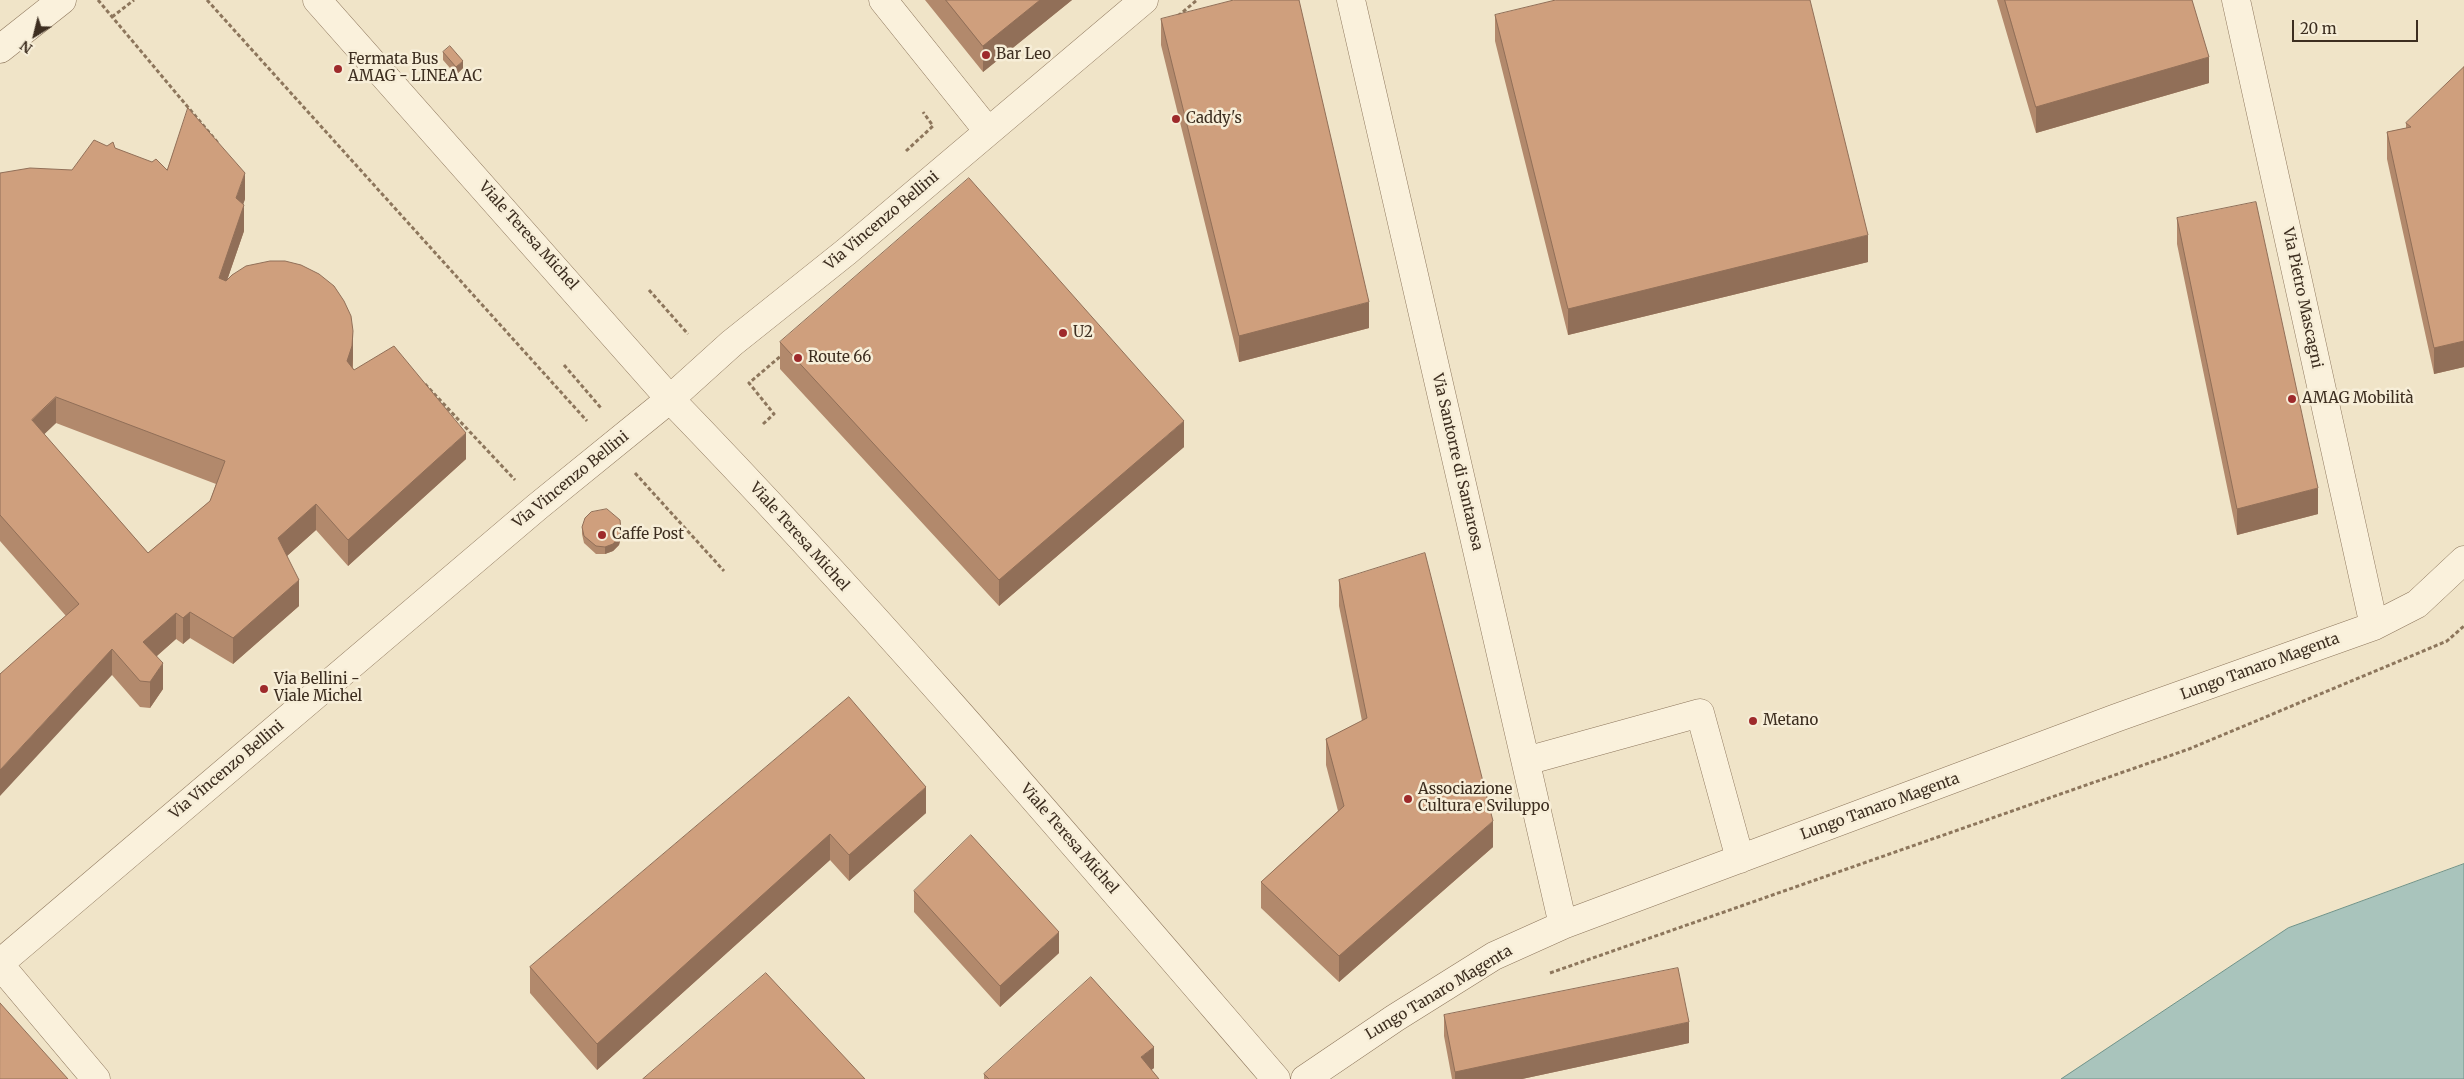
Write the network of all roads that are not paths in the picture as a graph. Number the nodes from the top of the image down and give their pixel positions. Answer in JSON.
{"nodes":[{"id":1,"x":62,"y":0,"type":"edge"},
{"id":2,"x":317,"y":0,"type":"edge"},
{"id":3,"x":883,"y":0,"type":"edge"},
{"id":4,"x":1144,"y":0,"type":"edge"},
{"id":5,"x":1351,"y":0,"type":"edge"},
{"id":6,"x":2236,"y":0,"type":"edge"},
{"id":7,"x":0,"y":49,"type":"edge"},
{"id":8,"x":988,"y":131,"type":"junction"},
{"id":9,"x":670,"y":399,"type":"junction"},
{"id":10,"x":2464,"y":560,"type":"edge"},
{"id":11,"x":2374,"y":626,"type":"junction"},
{"id":12,"x":1526,"y":761,"type":"junction"},
{"id":13,"x":1740,"y":858,"type":"junction"},
{"id":14,"x":1563,"y":925,"type":"junction"},
{"id":15,"x":0,"y":964,"type":"edge"},
{"id":16,"x":96,"y":1079,"type":"edge"},
{"id":17,"x":1276,"y":1079,"type":"edge"},
{"id":18,"x":1305,"y":1079,"type":"edge"}],
"edges":[{"from":1,"to":7,"type":"street"},
{"from":2,"to":9,"type":"street","name":"Viale Teresa Michel"},
{"from":3,"to":8,"type":"street"},
{"from":4,"to":8,"type":"street","name":"Via Vincenzo Bellini"},
{"from":5,"to":12,"type":"street","name":"Via Santorre di Santarosa"},
{"from":6,"to":11,"type":"street","name":"Via Pietro Mascagni"},
{"from":8,"to":9,"type":"street","name":"Via Vincenzo Bellini"},
{"from":9,"to":15,"type":"street","name":"Via Vincenzo Bellini"},
{"from":9,"to":17,"type":"street","name":"Viale Teresa Michel"},
{"from":10,"to":11,"type":"street","name":"Lungo Tanaro Magenta"},
{"from":11,"to":13,"type":"street","name":"Lungo Tanaro Magenta"},
{"from":12,"to":13,"type":"street"},
{"from":12,"to":14,"type":"street","name":"Via Santorre di Santarosa"},
{"from":13,"to":14,"type":"street","name":"Lungo Tanaro Magenta"},
{"from":14,"to":18,"type":"street","name":"Lungo Tanaro Magenta"},
{"from":15,"to":16,"type":"street"}]}
